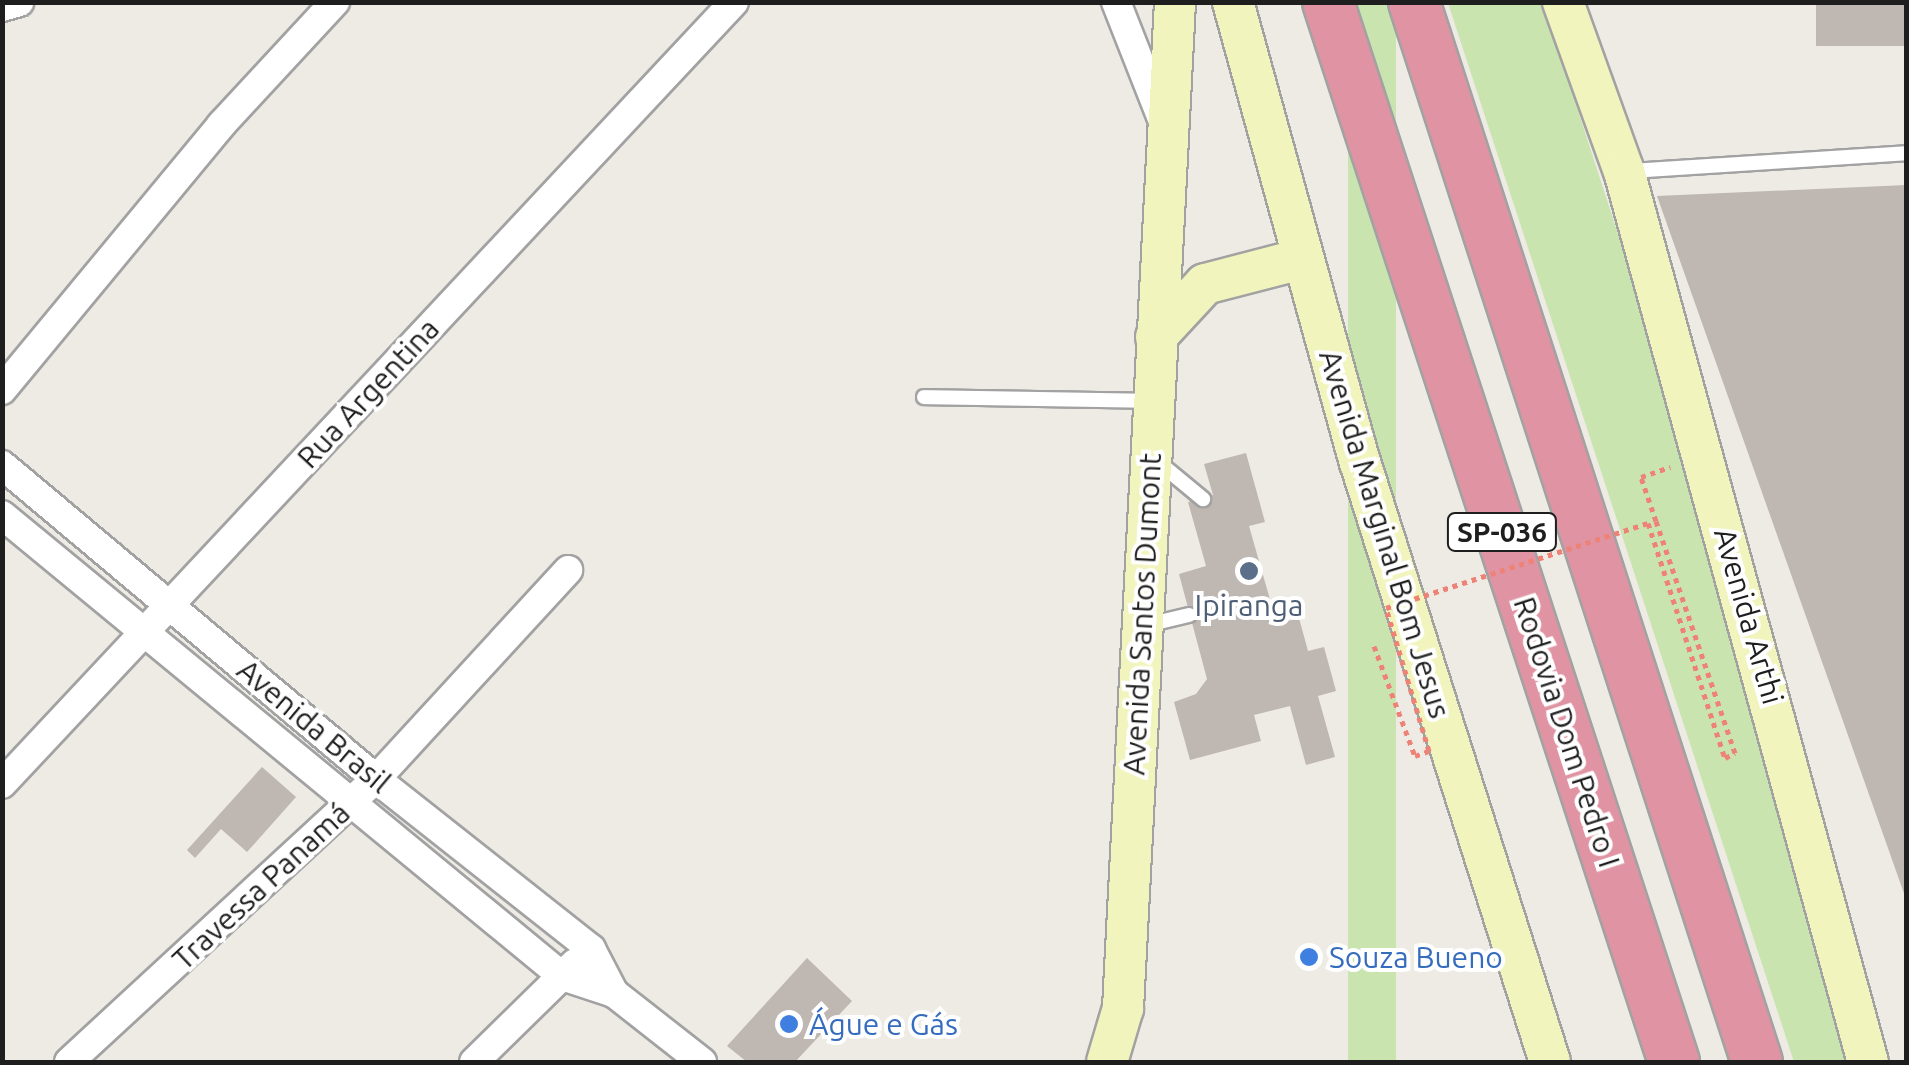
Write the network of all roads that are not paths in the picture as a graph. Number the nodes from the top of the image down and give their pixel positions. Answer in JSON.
{"nodes":[{"id":1,"x":19,"y":2,"type":"edge"},
{"id":2,"x":307,"y":2,"type":"edge"},
{"id":3,"x":335,"y":2,"type":"edge"},
{"id":4,"x":734,"y":2,"type":"edge"},
{"id":5,"x":1116,"y":2,"type":"edge"},
{"id":6,"x":1175,"y":2,"type":"edge"},
{"id":7,"x":1233,"y":2,"type":"edge"},
{"id":8,"x":1328,"y":2,"type":"edge"},
{"id":9,"x":1414,"y":2,"type":"edge"},
{"id":10,"x":1564,"y":2,"type":"edge"},
{"id":11,"x":2,"y":7,"type":"edge"},
{"id":12,"x":302,"y":35,"type":"junction"},
{"id":13,"x":1167,"y":131,"type":"junction"},
{"id":14,"x":1906,"y":153,"type":"edge"},
{"id":15,"x":1624,"y":171,"type":"junction"},
{"id":16,"x":1302,"y":259,"type":"junction"},
{"id":17,"x":1156,"y":337,"type":"junction"},
{"id":18,"x":2,"y":390,"type":"edge"},
{"id":19,"x":924,"y":396,"type":"dead end"},
{"id":20,"x":1152,"y":401,"type":"junction"},
{"id":21,"x":1150,"y":454,"type":"junction"},
{"id":22,"x":2,"y":465,"type":"edge"},
{"id":23,"x":1202,"y":498,"type":"dead end"},
{"id":24,"x":2,"y":515,"type":"edge"},
{"id":25,"x":568,"y":570,"type":"dead end"},
{"id":26,"x":170,"y":605,"type":"junction"},
{"id":27,"x":1190,"y":614,"type":"dead end"},
{"id":28,"x":1141,"y":626,"type":"junction"},
{"id":29,"x":147,"y":630,"type":"junction"},
{"id":30,"x":376,"y":779,"type":"junction"},
{"id":31,"x":2,"y":784,"type":"edge"},
{"id":32,"x":353,"y":800,"type":"junction"},
{"id":33,"x":456,"y":844,"type":"junction"},
{"id":34,"x":436,"y":871,"type":"junction"},
{"id":35,"x":590,"y":948,"type":"junction"},
{"id":36,"x":562,"y":976,"type":"junction"},
{"id":37,"x":614,"y":993,"type":"junction"},
{"id":38,"x":68,"y":1062,"type":"edge"},
{"id":39,"x":474,"y":1062,"type":"edge"},
{"id":40,"x":702,"y":1062,"type":"edge"},
{"id":41,"x":1107,"y":1062,"type":"edge"},
{"id":42,"x":1550,"y":1062,"type":"edge"},
{"id":43,"x":1674,"y":1062,"type":"edge"},
{"id":44,"x":1758,"y":1062,"type":"edge"},
{"id":45,"x":1868,"y":1062,"type":"edge"}],
"edges":[{"from":1,"to":11,"type":"street"},
{"from":2,"to":12,"type":"street"},
{"from":3,"to":12,"type":"street"},
{"from":4,"to":26,"type":"street","name":"Rua Argentina"},
{"from":5,"to":13,"type":"street"},
{"from":6,"to":13,"type":"street","name":"Avenida Santos Dumont"},
{"from":7,"to":16,"type":"street","name":"Avenida Marginal Bom Jesus"},
{"from":8,"to":43,"type":"highway","name":"Rodovia Dom Pedro I","number":"SP-036"},
{"from":9,"to":44,"type":"highway","number":"SP-036"},
{"from":10,"to":15,"type":"street","name":"Avenida Arthi"},
{"from":12,"to":18,"type":"street"},
{"from":13,"to":17,"type":"street","name":"Avenida Santos Dumont"},
{"from":14,"to":15,"type":"lane"},
{"from":15,"to":45,"type":"street","name":"Avenida Arthi"},
{"from":16,"to":17,"type":"street"},
{"from":16,"to":42,"type":"street","name":"Avenida Marginal Bom Jesus"},
{"from":17,"to":20,"type":"street","name":"Avenida Santos Dumont"},
{"from":19,"to":20,"type":"lane"},
{"from":20,"to":21,"type":"street","name":"Avenida Santos Dumont"},
{"from":21,"to":23,"type":"lane"},
{"from":21,"to":28,"type":"street","name":"Avenida Santos Dumont"},
{"from":22,"to":26,"type":"street","name":"Avenida Brasil"},
{"from":24,"to":29,"type":"street","name":"Avenida Brasil"},
{"from":25,"to":30,"type":"street","name":"Travessa Panamá"},
{"from":26,"to":29,"type":"street","name":"Rua Argentina"},
{"from":26,"to":30,"type":"street","name":"Avenida Brasil"},
{"from":27,"to":28,"type":"lane"},
{"from":28,"to":41,"type":"street","name":"Avenida Santos Dumont"},
{"from":29,"to":31,"type":"street","name":"Rua Argentina"},
{"from":29,"to":32,"type":"street","name":"Avenida Brasil"},
{"from":30,"to":32,"type":"street","name":"Travessa Panamá"},
{"from":30,"to":33,"type":"street","name":"Avenida Brasil"},
{"from":32,"to":34,"type":"street","name":"Avenida Brasil"},
{"from":32,"to":38,"type":"street","name":"Travessa Panamá"},
{"from":33,"to":34,"type":"street"},
{"from":33,"to":35,"type":"street","name":"Avenida Brasil"},
{"from":34,"to":36,"type":"street","name":"Avenida Brasil"},
{"from":35,"to":36,"type":"street"},
{"from":35,"to":37,"type":"street","name":"Avenida Brasil"},
{"from":36,"to":37,"type":"street","name":"Avenida Brasil"},
{"from":36,"to":39,"type":"street"},
{"from":37,"to":40,"type":"street","name":"Avenida Brasil"}]}
